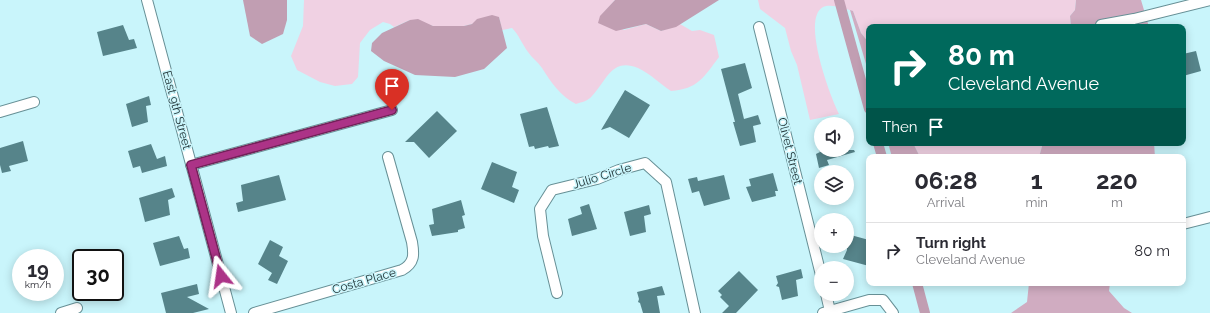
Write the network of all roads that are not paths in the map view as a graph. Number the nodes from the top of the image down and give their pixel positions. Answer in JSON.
{"nodes":[{"id":1,"x":147,"y":0,"type":"edge"},
{"id":2,"x":1210,"y":0,"type":"edge"},
{"id":3,"x":1106,"y":24,"type":"edge"},
{"id":4,"x":760,"y":27,"type":"dead end"},
{"id":5,"x":34,"y":102,"type":"dead end"},
{"id":6,"x":392,"y":110,"type":"dead end"},
{"id":7,"x":0,"y":112,"type":"edge"},
{"id":8,"x":388,"y":157,"type":"dead end"},
{"id":9,"x":191,"y":165,"type":"junction"},
{"id":10,"x":1210,"y":217,"type":"edge"},
{"id":11,"x":1186,"y":223,"type":"edge"},
{"id":12,"x":818,"y":261,"type":"edge"},
{"id":13,"x":557,"y":293,"type":"dead end"},
{"id":14,"x":826,"y":301,"type":"edge"},
{"id":15,"x":77,"y":308,"type":"dead end"},
{"id":16,"x":827,"y":312,"type":"edge"},
{"id":17,"x":61,"y":313,"type":"edge"},
{"id":18,"x":231,"y":313,"type":"edge"},
{"id":19,"x":254,"y":313,"type":"edge"},
{"id":20,"x":695,"y":313,"type":"edge"},
{"id":21,"x":893,"y":313,"type":"edge"}],
"edges":[{"from":1,"to":9,"type":"street","name":"East 9th Street"},
{"from":2,"to":3,"type":"street"},
{"from":4,"to":12,"type":"street","name":"Olivet Street"},
{"from":5,"to":7,"type":"street"},
{"from":6,"to":9,"type":"street"},
{"from":8,"to":19,"type":"street","name":"Costa Place"},
{"from":9,"to":18,"type":"street","name":"East 9th Street"},
{"from":10,"to":11,"type":"street"},
{"from":13,"to":20,"type":"street","name":"Julio Circle"},
{"from":14,"to":16,"type":"street"},
{"from":15,"to":17,"type":"street"},
{"from":16,"to":21,"type":"street"}]}
